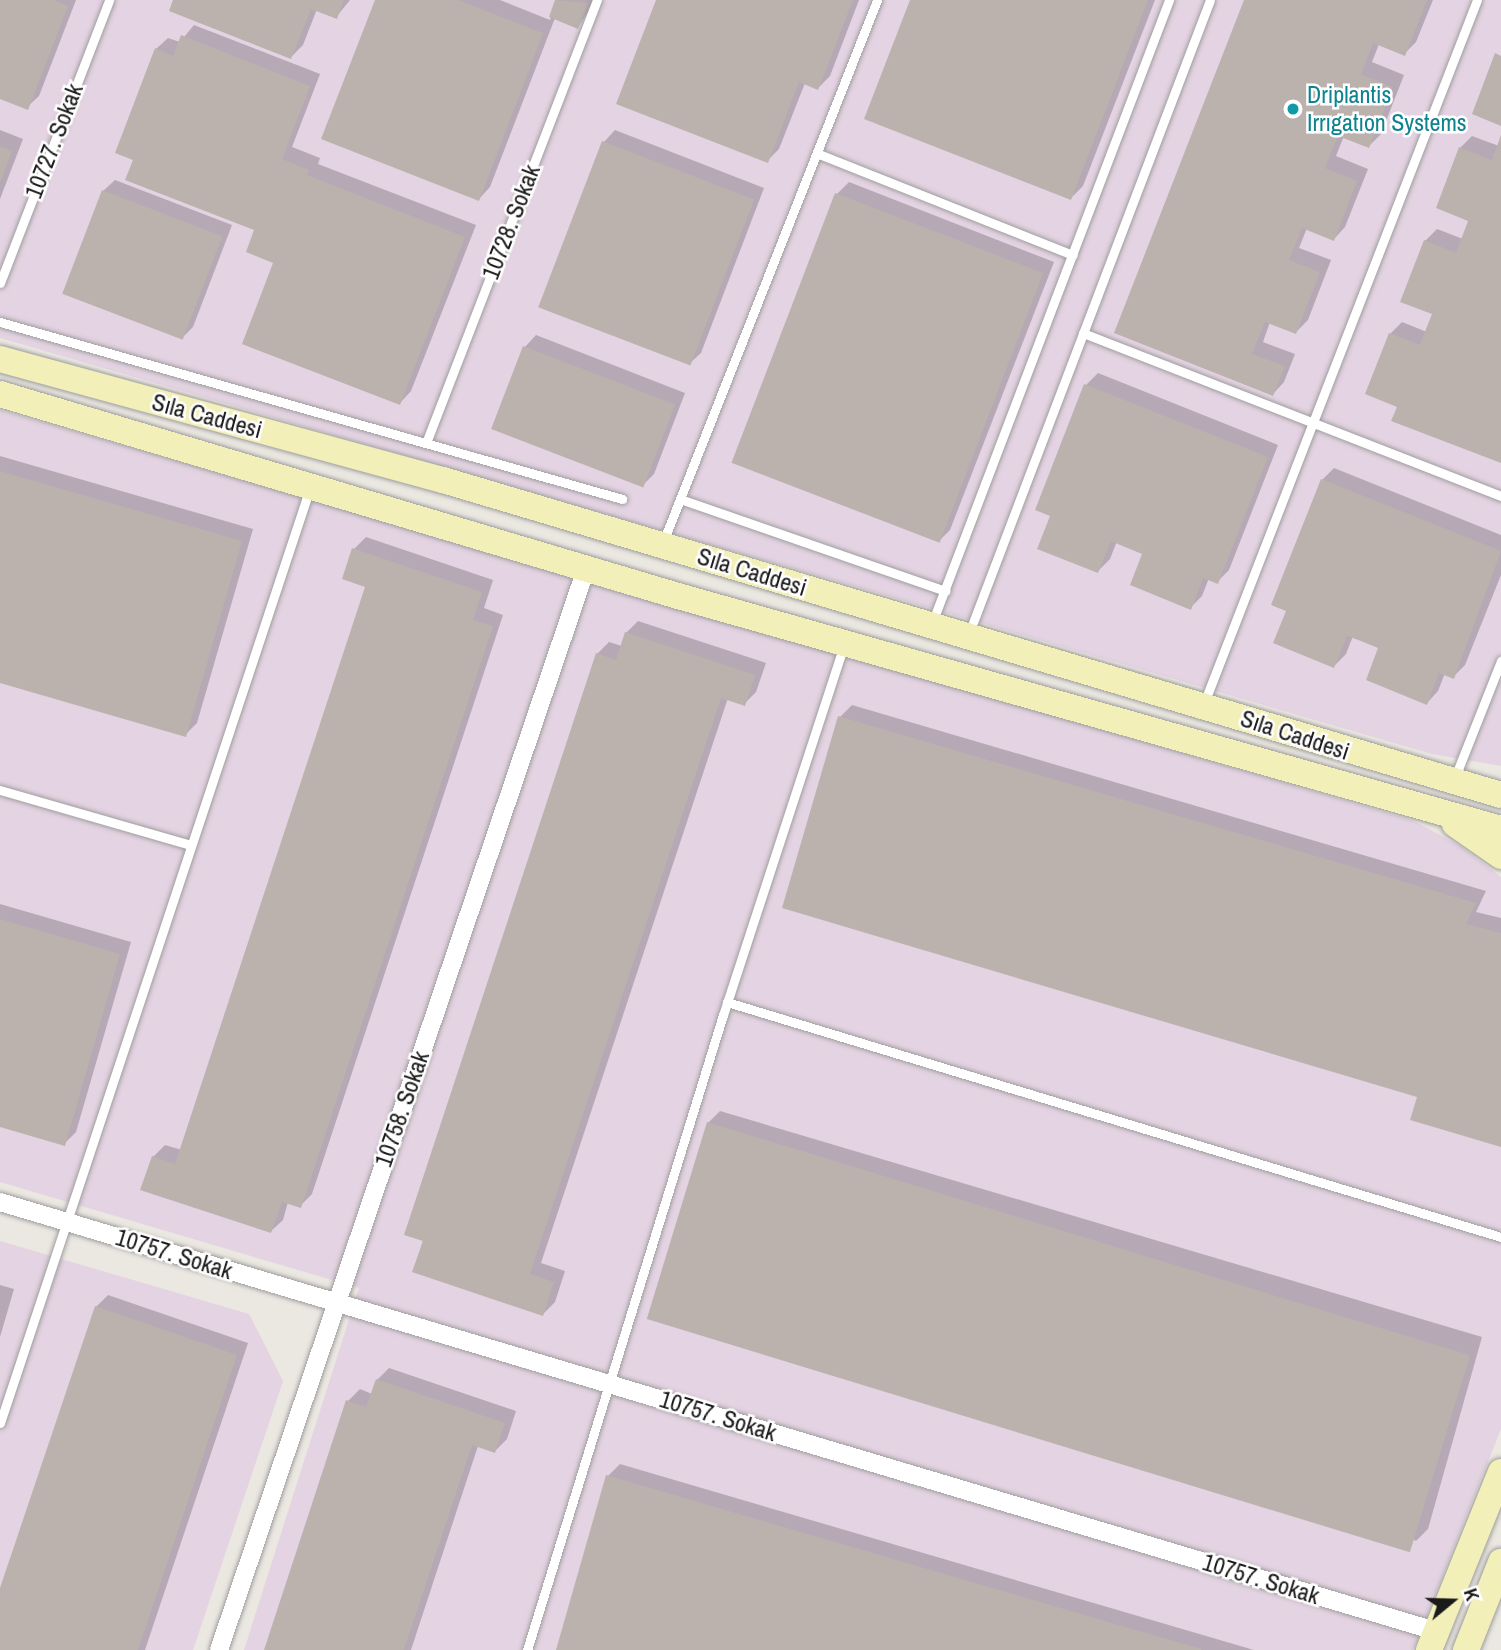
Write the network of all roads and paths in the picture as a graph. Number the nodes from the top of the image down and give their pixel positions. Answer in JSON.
{"nodes":[{"id":1,"x":108,"y":0,"type":"edge"},
{"id":2,"x":597,"y":0,"type":"edge"},
{"id":3,"x":877,"y":0,"type":"edge"},
{"id":4,"x":1169,"y":0,"type":"edge"},
{"id":5,"x":1210,"y":0,"type":"edge"},
{"id":6,"x":1478,"y":0,"type":"edge"},
{"id":7,"x":819,"y":154,"type":"junction"},
{"id":8,"x":1073,"y":255,"type":"junction"},
{"id":9,"x":0,"y":283,"type":"edge"},
{"id":10,"x":0,"y":322,"type":"edge"},
{"id":11,"x":1083,"y":333,"type":"junction"},
{"id":12,"x":0,"y":359,"type":"edge"},
{"id":13,"x":0,"y":394,"type":"edge"},
{"id":14,"x":1316,"y":424,"type":"junction"},
{"id":15,"x":426,"y":443,"type":"junction"},
{"id":16,"x":310,"y":488,"type":"junction"},
{"id":17,"x":1501,"y":496,"type":"edge"},
{"id":18,"x":622,"y":499,"type":"dead end"},
{"id":19,"x":680,"y":499,"type":"junction"},
{"id":20,"x":662,"y":545,"type":"junction"},
{"id":21,"x":586,"y":569,"type":"junction"},
{"id":22,"x":944,"y":591,"type":"junction"},
{"id":23,"x":931,"y":627,"type":"junction"},
{"id":24,"x":967,"y":638,"type":"junction"},
{"id":25,"x":844,"y":643,"type":"junction"},
{"id":26,"x":1501,"y":661,"type":"edge"},
{"id":27,"x":1203,"y":706,"type":"junction"},
{"id":28,"x":1453,"y":782,"type":"junction"},
{"id":29,"x":0,"y":790,"type":"edge"},
{"id":30,"x":1495,"y":792,"type":"edge"},
{"id":31,"x":1442,"y":815,"type":"junction"},
{"id":32,"x":1501,"y":829,"type":"edge"},
{"id":33,"x":191,"y":845,"type":"junction"},
{"id":34,"x":1501,"y":856,"type":"edge"},
{"id":35,"x":727,"y":1002,"type":"junction"},
{"id":36,"x":0,"y":1202,"type":"edge"},
{"id":37,"x":67,"y":1222,"type":"junction"},
{"id":38,"x":1501,"y":1237,"type":"edge"},
{"id":39,"x":336,"y":1303,"type":"junction"},
{"id":40,"x":611,"y":1384,"type":"junction"},
{"id":41,"x":0,"y":1423,"type":"edge"},
{"id":42,"x":1501,"y":1472,"type":"edge"},
{"id":43,"x":1501,"y":1562,"type":"edge"},
{"id":44,"x":1432,"y":1641,"type":"edge"},
{"id":45,"x":219,"y":1650,"type":"edge"},
{"id":46,"x":527,"y":1650,"type":"edge"},
{"id":47,"x":1466,"y":1650,"type":"edge"}],
"edges":[{"from":1,"to":9,"type":"lane","name":"10727. Sokak"},
{"from":2,"to":15,"type":"lane","name":"10728. Sokak"},
{"from":3,"to":7,"type":"lane"},
{"from":4,"to":8,"type":"lane"},
{"from":5,"to":11,"type":"lane"},
{"from":6,"to":14,"type":"lane"},
{"from":7,"to":8,"type":"lane"},
{"from":7,"to":19,"type":"lane"},
{"from":8,"to":22,"type":"lane"},
{"from":10,"to":15,"type":"lane"},
{"from":11,"to":14,"type":"lane"},
{"from":11,"to":24,"type":"lane"},
{"from":12,"to":20,"type":"street","name":"Sıla Caddesi"},
{"from":13,"to":16,"type":"street","name":"Sıla Caddesi"},
{"from":14,"to":17,"type":"lane"},
{"from":14,"to":27,"type":"lane"},
{"from":15,"to":18,"type":"lane"},
{"from":16,"to":21,"type":"street","name":"Sıla Caddesi"},
{"from":16,"to":33,"type":"lane"},
{"from":19,"to":20,"type":"lane"},
{"from":19,"to":22,"type":"lane"},
{"from":20,"to":23,"type":"street","name":"Sıla Caddesi"},
{"from":21,"to":25,"type":"street","name":"Sıla Caddesi"},
{"from":21,"to":39,"type":"street","name":"10758. Sokak"},
{"from":22,"to":23,"type":"lane"},
{"from":23,"to":24,"type":"street","name":"Sıla Caddesi"},
{"from":24,"to":27,"type":"street","name":"Sıla Caddesi"},
{"from":25,"to":31,"type":"street","name":"Sıla Caddesi"},
{"from":25,"to":35,"type":"lane"},
{"from":26,"to":28,"type":"lane"},
{"from":27,"to":28,"type":"street","name":"Sıla Caddesi"},
{"from":28,"to":30,"type":"street","name":"Sıla Caddesi"},
{"from":29,"to":33,"type":"lane"},
{"from":31,"to":32,"type":"street","name":"Sıla Caddesi"},
{"from":31,"to":34,"type":"street"},
{"from":33,"to":37,"type":"lane"},
{"from":35,"to":38,"type":"lane"},
{"from":35,"to":40,"type":"lane"},
{"from":36,"to":37,"type":"street","name":"10757. Sokak"},
{"from":37,"to":39,"type":"street","name":"10757. Sokak"},
{"from":37,"to":41,"type":"lane"},
{"from":39,"to":40,"type":"street","name":"10757. Sokak"},
{"from":39,"to":45,"type":"street","name":"10758. Sokak"},
{"from":40,"to":44,"type":"street","name":"10757. Sokak"},
{"from":40,"to":46,"type":"lane"},
{"from":42,"to":44,"type":"street"},
{"from":43,"to":47,"type":"street"}]}
